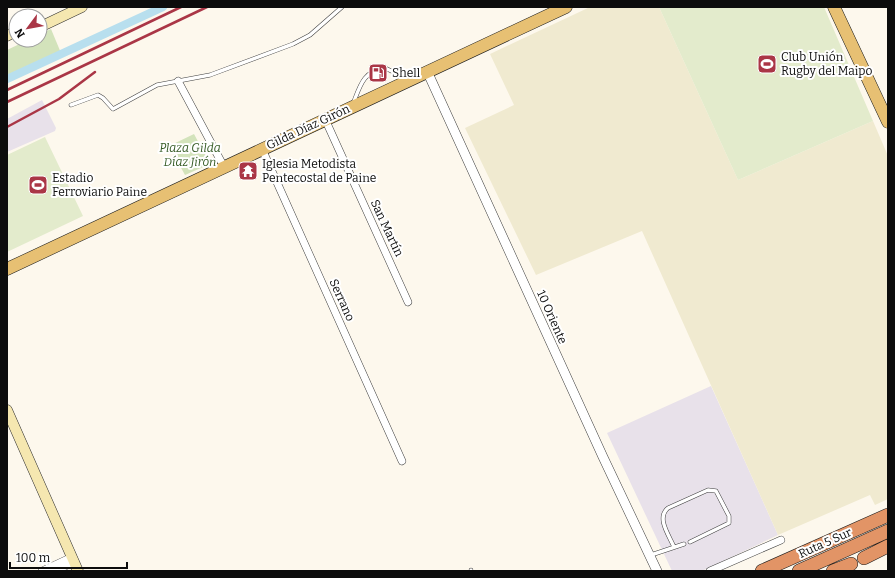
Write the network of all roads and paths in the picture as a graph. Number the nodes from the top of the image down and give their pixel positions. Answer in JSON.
{"nodes":[{"id":1,"x":67,"y":7,"type":"edge"},
{"id":2,"x":82,"y":7,"type":"edge"},
{"id":3,"x":342,"y":7,"type":"edge"},
{"id":4,"x":566,"y":7,"type":"edge"},
{"id":5,"x":834,"y":7,"type":"edge"},
{"id":6,"x":48,"y":16,"type":"edge"},
{"id":7,"x":48,"y":23,"type":"edge"},
{"id":8,"x":427,"y":71,"type":"junction"},
{"id":9,"x":409,"y":80,"type":"junction"},
{"id":10,"x":178,"y":81,"type":"junction"},
{"id":11,"x":71,"y":105,"type":"dead end"},
{"id":12,"x":352,"y":106,"type":"junction"},
{"id":13,"x":325,"y":119,"type":"junction"},
{"id":14,"x":888,"y":122,"type":"edge"},
{"id":15,"x":262,"y":149,"type":"junction"},
{"id":16,"x":224,"y":167,"type":"junction"},
{"id":17,"x":7,"y":269,"type":"edge"},
{"id":18,"x":408,"y":302,"type":"dead end"},
{"id":19,"x":7,"y":410,"type":"edge"},
{"id":20,"x":402,"y":461,"type":"dead end"},
{"id":21,"x":888,"y":515,"type":"edge"},
{"id":22,"x":888,"y":531,"type":"edge"},
{"id":23,"x":782,"y":540,"type":"dead end"},
{"id":24,"x":690,"y":542,"type":"dead end"},
{"id":25,"x":684,"y":544,"type":"dead end"},
{"id":26,"x":888,"y":546,"type":"edge"},
{"id":27,"x":674,"y":547,"type":"junction"},
{"id":28,"x":650,"y":556,"type":"junction"},
{"id":29,"x":864,"y":558,"type":"dead end"},
{"id":30,"x":75,"y":564,"type":"edge"},
{"id":31,"x":851,"y":564,"type":"dead end"},
{"id":32,"x":42,"y":571,"type":"edge"},
{"id":33,"x":55,"y":571,"type":"edge"},
{"id":34,"x":657,"y":571,"type":"edge"},
{"id":35,"x":710,"y":571,"type":"edge"},
{"id":36,"x":762,"y":571,"type":"edge"},
{"id":37,"x":799,"y":571,"type":"edge"},
{"id":38,"x":833,"y":571,"type":"edge"}],
"edges":[{"from":1,"to":6,"type":"main road"},
{"from":2,"to":7,"type":"main road"},
{"from":3,"to":10,"type":"lane"},
{"from":4,"to":8,"type":"main road","name":"Gilda Díaz Girón"},
{"from":5,"to":14,"type":"main road"},
{"from":8,"to":9,"type":"main road","name":"Gilda Díaz Girón"},
{"from":8,"to":28,"type":"street","name":"10 Oriente"},
{"from":9,"to":12,"type":"main road","name":"Gilda Díaz Girón"},
{"from":9,"to":12,"type":"lane"},
{"from":10,"to":11,"type":"lane"},
{"from":10,"to":16,"type":"street"},
{"from":12,"to":13,"type":"main road","name":"Gilda Díaz Girón"},
{"from":13,"to":15,"type":"main road","name":"Gilda Díaz Girón"},
{"from":13,"to":18,"type":"street","name":"San Martín"},
{"from":15,"to":16,"type":"main road","name":"Gilda Díaz Girón"},
{"from":15,"to":20,"type":"street","name":"Serrano"},
{"from":16,"to":17,"type":"main road","name":"Gilda Díaz Girón"},
{"from":19,"to":30,"type":"main road"},
{"from":21,"to":36,"type":"highway","name":"Ruta 5 Sur"},
{"from":22,"to":37,"type":"highway","name":"Ruta 5 Sur"},
{"from":23,"to":35,"type":"street"},
{"from":24,"to":27,"type":"lane"},
{"from":25,"to":27,"type":"lane"},
{"from":26,"to":29,"type":"highway"},
{"from":27,"to":28,"type":"lane"},
{"from":28,"to":34,"type":"street","name":"10 Oriente"},
{"from":30,"to":32,"type":"street"},
{"from":30,"to":33,"type":"street"},
{"from":31,"to":38,"type":"highway"}]}
